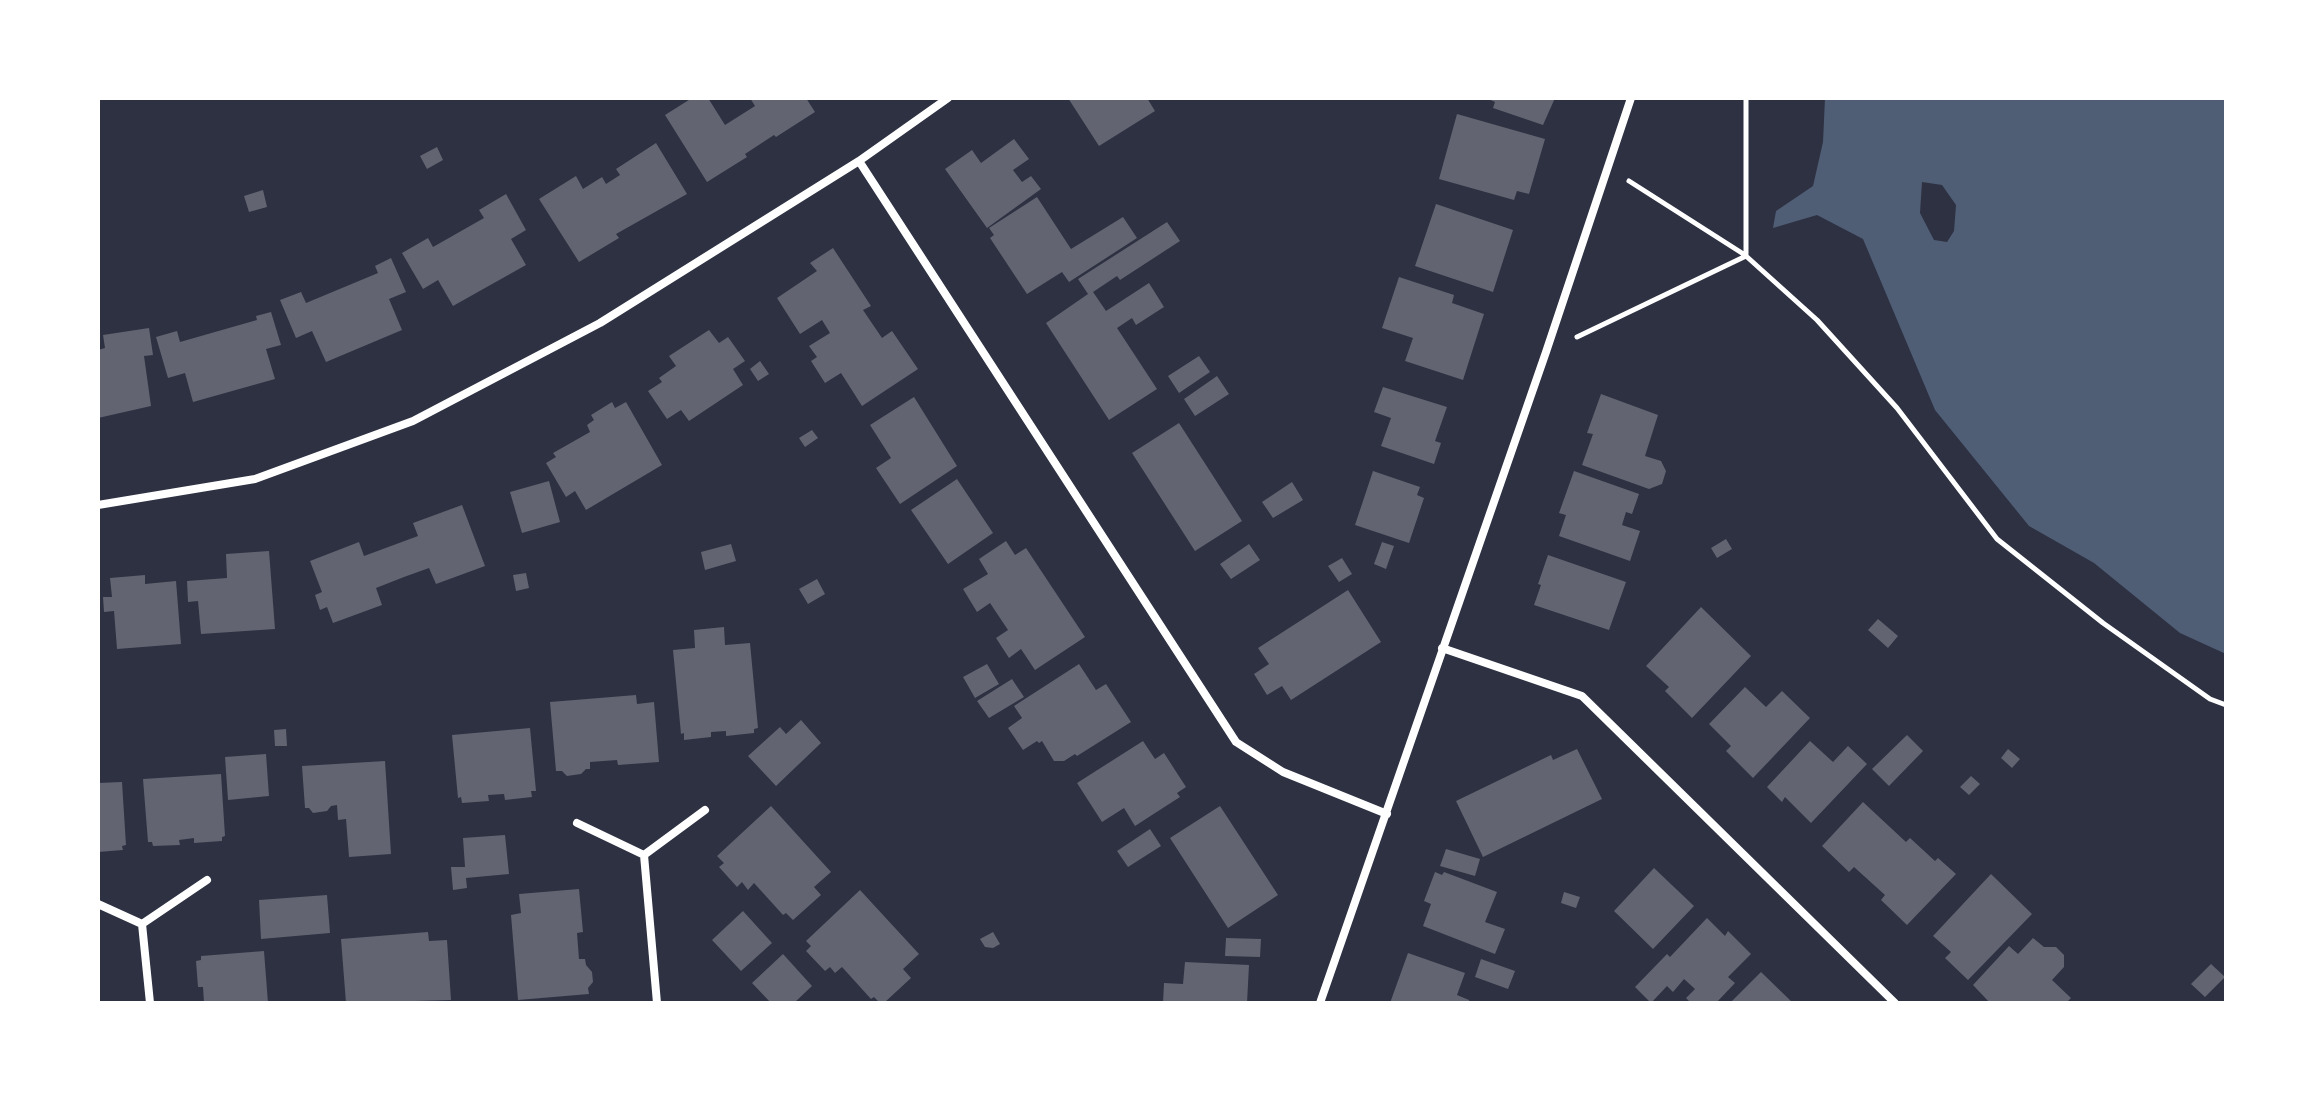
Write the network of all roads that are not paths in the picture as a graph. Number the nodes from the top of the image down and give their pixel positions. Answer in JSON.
{"nodes":[{"id":1,"x":948,"y":98,"type":"edge"},
{"id":2,"x":1631,"y":98,"type":"edge"},
{"id":3,"x":859,"y":161,"type":"junction"},
{"id":4,"x":98,"y":505,"type":"edge"},
{"id":5,"x":1442,"y":648,"type":"junction"},
{"id":6,"x":705,"y":810,"type":"dead end"},
{"id":7,"x":1387,"y":814,"type":"junction"},
{"id":8,"x":577,"y":823,"type":"dead end"},
{"id":9,"x":644,"y":855,"type":"junction"},
{"id":10,"x":207,"y":880,"type":"dead end"},
{"id":11,"x":98,"y":904,"type":"edge"},
{"id":12,"x":142,"y":924,"type":"junction"},
{"id":13,"x":150,"y":1003,"type":"edge"},
{"id":14,"x":657,"y":1003,"type":"edge"},
{"id":15,"x":1320,"y":1003,"type":"edge"},
{"id":16,"x":1895,"y":1003,"type":"edge"}],
"edges":[{"from":1,"to":3,"type":"street"},
{"from":2,"to":5,"type":"street"},
{"from":3,"to":4,"type":"street"},
{"from":3,"to":7,"type":"street"},
{"from":5,"to":7,"type":"street"},
{"from":5,"to":16,"type":"street"},
{"from":6,"to":9,"type":"street"},
{"from":7,"to":15,"type":"street"},
{"from":8,"to":9,"type":"street"},
{"from":9,"to":14,"type":"street"},
{"from":10,"to":12,"type":"street"},
{"from":11,"to":12,"type":"street"},
{"from":12,"to":13,"type":"street"}]}
